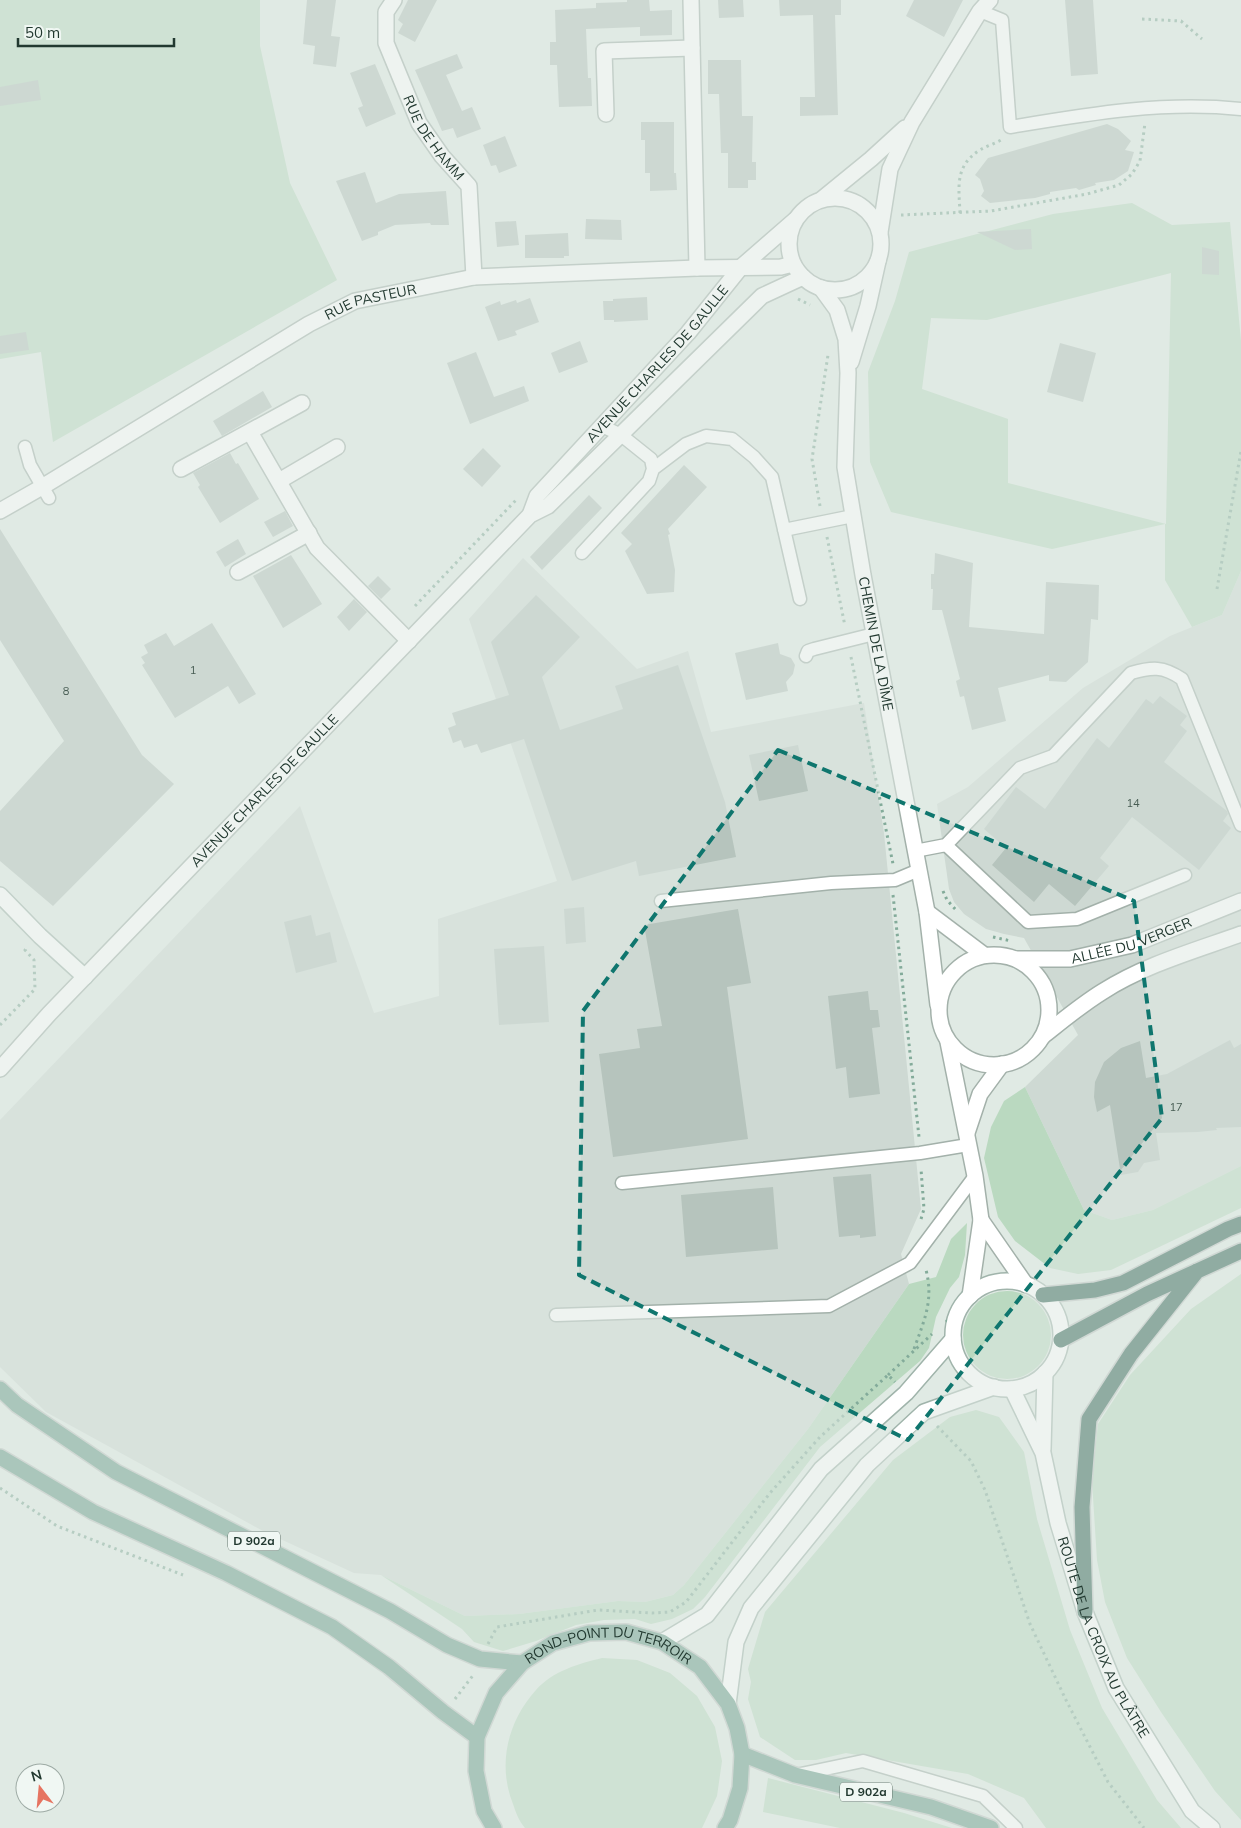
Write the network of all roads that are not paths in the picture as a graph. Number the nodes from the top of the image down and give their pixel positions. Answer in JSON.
{"nodes":[{"id":1,"x":394,"y":0,"type":"edge"},
{"id":2,"x":690,"y":0,"type":"edge"},
{"id":3,"x":984,"y":4,"type":"edge"},
{"id":4,"x":692,"y":48,"type":"junction"},
{"id":5,"x":1241,"y":109,"type":"edge"},
{"id":6,"x":606,"y":114,"type":"dead end"},
{"id":7,"x":912,"y":122,"type":"junction"},
{"id":8,"x":821,"y":199,"type":"junction"},
{"id":9,"x":795,"y":220,"type":"junction"},
{"id":10,"x":880,"y":233,"type":"junction"},
{"id":11,"x":878,"y":261,"type":"junction"},
{"id":12,"x":793,"y":264,"type":"junction"},
{"id":13,"x":741,"y":267,"type":"junction"},
{"id":14,"x":697,"y":268,"type":"junction"},
{"id":15,"x":474,"y":277,"type":"junction"},
{"id":16,"x":803,"y":277,"type":"junction"},
{"id":17,"x":821,"y":288,"type":"junction"},
{"id":18,"x":848,"y":373,"type":"junction"},
{"id":19,"x":302,"y":403,"type":"dead end"},
{"id":20,"x":602,"y":426,"type":"junction"},
{"id":21,"x":250,"y":432,"type":"junction"},
{"id":22,"x":621,"y":434,"type":"junction"},
{"id":23,"x":25,"y":447,"type":"dead end"},
{"id":24,"x":337,"y":447,"type":"dead end"},
{"id":25,"x":181,"y":469,"type":"dead end"},
{"id":26,"x":653,"y":469,"type":"junction"},
{"id":27,"x":278,"y":481,"type":"junction"},
{"id":28,"x":45,"y":493,"type":"junction"},
{"id":29,"x":0,"y":510,"type":"edge"},
{"id":30,"x":530,"y":516,"type":"junction"},
{"id":31,"x":853,"y":516,"type":"junction"},
{"id":32,"x":784,"y":530,"type":"junction"},
{"id":33,"x":309,"y":533,"type":"junction"},
{"id":34,"x":582,"y":553,"type":"dead end"},
{"id":35,"x":238,"y":572,"type":"dead end"},
{"id":36,"x":800,"y":599,"type":"dead end"},
{"id":37,"x":874,"y":634,"type":"junction"},
{"id":38,"x":409,"y":641,"type":"junction"},
{"id":39,"x":806,"y":656,"type":"dead end"},
{"id":40,"x":1241,"y":825,"type":"edge"},
{"id":41,"x":946,"y":845,"type":"junction"},
{"id":42,"x":915,"y":851,"type":"junction"},
{"id":43,"x":919,"y":870,"type":"junction"},
{"id":44,"x":1184,"y":875,"type":"dead end"},
{"id":45,"x":0,"y":895,"type":"edge"},
{"id":46,"x":661,"y":901,"type":"dead end"},
{"id":47,"x":1241,"y":901,"type":"edge"},
{"id":48,"x":926,"y":912,"type":"junction"},
{"id":49,"x":1241,"y":934,"type":"edge"},
{"id":50,"x":984,"y":955,"type":"junction"},
{"id":51,"x":1016,"y":959,"type":"junction"},
{"id":52,"x":85,"y":977,"type":"junction"},
{"id":53,"x":938,"y":1005,"type":"junction"},
{"id":54,"x":1043,"y":1036,"type":"junction"},
{"id":55,"x":947,"y":1040,"type":"junction"},
{"id":56,"x":1002,"y":1064,"type":"junction"},
{"id":57,"x":0,"y":1069,"type":"edge"},
{"id":58,"x":967,"y":1140,"type":"junction"},
{"id":59,"x":974,"y":1176,"type":"junction"},
{"id":60,"x":622,"y":1183,"type":"dead end"},
{"id":61,"x":981,"y":1220,"type":"junction"},
{"id":62,"x":1241,"y":1224,"type":"edge"},
{"id":63,"x":1241,"y":1251,"type":"edge"},
{"id":64,"x":1197,"y":1270,"type":"junction"},
{"id":65,"x":1026,"y":1285,"type":"junction"},
{"id":66,"x":1043,"y":1295,"type":"junction"},
{"id":67,"x":970,"y":1296,"type":"junction"},
{"id":68,"x":556,"y":1315,"type":"dead end"},
{"id":69,"x":953,"y":1339,"type":"junction"},
{"id":70,"x":1061,"y":1340,"type":"junction"},
{"id":71,"x":1045,"y":1373,"type":"junction"},
{"id":72,"x":994,"y":1387,"type":"junction"},
{"id":73,"x":0,"y":1389,"type":"edge"},
{"id":74,"x":1012,"y":1389,"type":"junction"},
{"id":75,"x":1043,"y":1452,"type":"junction"},
{"id":76,"x":1,"y":1458,"type":"edge"},
{"id":77,"x":1085,"y":1612,"type":"junction"},
{"id":78,"x":662,"y":1642,"type":"junction"},
{"id":79,"x":522,"y":1663,"type":"junction"},
{"id":80,"x":728,"y":1704,"type":"junction"},
{"id":81,"x":477,"y":1737,"type":"junction"},
{"id":82,"x":742,"y":1754,"type":"junction"},
{"id":83,"x":795,"y":1775,"type":"junction"},
{"id":84,"x":494,"y":1828,"type":"edge"},
{"id":85,"x":725,"y":1828,"type":"edge"},
{"id":86,"x":991,"y":1828,"type":"edge"},
{"id":87,"x":1016,"y":1828,"type":"edge"},
{"id":88,"x":1210,"y":1828,"type":"edge"}],
"edges":[{"from":1,"to":15,"type":"street","name":"RUE DE HAMM"},
{"from":2,"to":4,"type":"street"},
{"from":3,"to":5,"type":"lane"},
{"from":3,"to":7,"type":"street"},
{"from":4,"to":6,"type":"street"},
{"from":4,"to":14,"type":"street"},
{"from":7,"to":8,"type":"street"},
{"from":7,"to":10,"type":"street"},
{"from":8,"to":9,"type":"street"},
{"from":8,"to":10,"type":"street"},
{"from":9,"to":12,"type":"street"},
{"from":9,"to":13,"type":"street","name":"AVENUE CHARLES DE GAULLE"},
{"from":10,"to":11,"type":"street"},
{"from":11,"to":17,"type":"street"},
{"from":11,"to":18,"type":"street","name":"CHEMIN DE LA DÎME"},
{"from":12,"to":13,"type":"street","name":"RUE PASTEUR"},
{"from":12,"to":16,"type":"street"},
{"from":13,"to":14,"type":"street","name":"RUE PASTEUR"},
{"from":13,"to":20,"type":"street","name":"AVENUE CHARLES DE GAULLE"},
{"from":14,"to":15,"type":"street","name":"RUE PASTEUR"},
{"from":15,"to":28,"type":"street","name":"RUE PASTEUR"},
{"from":16,"to":17,"type":"street"},
{"from":16,"to":22,"type":"street","name":"AVENUE CHARLES DE GAULLE"},
{"from":17,"to":18,"type":"street","name":"CHEMIN DE LA DÎME"},
{"from":18,"to":31,"type":"street","name":"CHEMIN DE LA DÎME"},
{"from":19,"to":21,"type":"street"},
{"from":20,"to":22,"type":"lane"},
{"from":20,"to":30,"type":"street","name":"AVENUE CHARLES DE GAULLE"},
{"from":21,"to":25,"type":"street"},
{"from":21,"to":27,"type":"street"},
{"from":22,"to":26,"type":"lane"},
{"from":22,"to":30,"type":"street","name":"AVENUE CHARLES DE GAULLE"},
{"from":23,"to":28,"type":"lane"},
{"from":24,"to":27,"type":"street"},
{"from":26,"to":32,"type":"lane"},
{"from":26,"to":34,"type":"lane"},
{"from":27,"to":33,"type":"street"},
{"from":28,"to":29,"type":"street","name":"RUE PASTEUR"},
{"from":30,"to":38,"type":"street","name":"AVENUE CHARLES DE GAULLE"},
{"from":31,"to":32,"type":"lane"},
{"from":31,"to":37,"type":"street","name":"CHEMIN DE LA DÎME"},
{"from":32,"to":36,"type":"lane"},
{"from":33,"to":35,"type":"street"},
{"from":33,"to":38,"type":"street"},
{"from":37,"to":39,"type":"lane"},
{"from":37,"to":42,"type":"street","name":"CHEMIN DE LA DÎME"},
{"from":38,"to":52,"type":"street","name":"AVENUE CHARLES DE GAULLE"},
{"from":40,"to":41,"type":"lane"},
{"from":41,"to":42,"type":"lane"},
{"from":41,"to":44,"type":"lane"},
{"from":42,"to":43,"type":"street","name":"CHEMIN DE LA DÎME"},
{"from":43,"to":46,"type":"lane"},
{"from":43,"to":48,"type":"street","name":"CHEMIN DE LA DÎME"},
{"from":45,"to":52,"type":"street"},
{"from":47,"to":51,"type":"street","name":"ALLÉE DU VERGER"},
{"from":48,"to":50,"type":"street"},
{"from":48,"to":53,"type":"street","name":"CHEMIN DE LA DÎME"},
{"from":49,"to":54,"type":"street"},
{"from":50,"to":51,"type":"street"},
{"from":50,"to":53,"type":"street"},
{"from":51,"to":54,"type":"street"},
{"from":52,"to":57,"type":"street","name":"AVENUE CHARLES DE GAULLE"},
{"from":53,"to":55,"type":"street"},
{"from":54,"to":56,"type":"street"},
{"from":55,"to":56,"type":"street"},
{"from":55,"to":58,"type":"street"},
{"from":56,"to":58,"type":"street"},
{"from":58,"to":59,"type":"street"},
{"from":58,"to":60,"type":"lane"},
{"from":59,"to":61,"type":"street"},
{"from":59,"to":68,"type":"lane"},
{"from":61,"to":65,"type":"street"},
{"from":61,"to":67,"type":"street"},
{"from":62,"to":66,"type":"highway"},
{"from":63,"to":64,"type":"highway"},
{"from":64,"to":70,"type":"highway"},
{"from":64,"to":77,"type":"highway"},
{"from":65,"to":66,"type":"street"},
{"from":65,"to":67,"type":"street"},
{"from":66,"to":70,"type":"street"},
{"from":67,"to":69,"type":"street"},
{"from":69,"to":72,"type":"street"},
{"from":69,"to":78,"type":"street"},
{"from":70,"to":71,"type":"street"},
{"from":71,"to":74,"type":"street"},
{"from":71,"to":75,"type":"street","name":"ROUTE DE LA CROIX AU PLÂTRE"},
{"from":72,"to":74,"type":"street"},
{"from":72,"to":80,"type":"street"},
{"from":73,"to":79,"type":"main road","number":"D 902a"},
{"from":74,"to":75,"type":"street","name":"ROUTE DE LA CROIX AU PLÂTRE"},
{"from":75,"to":77,"type":"street","name":"ROUTE DE LA CROIX AU PLÂTRE"},
{"from":76,"to":81,"type":"main road"},
{"from":77,"to":88,"type":"street","name":"ROUTE DE LA CROIX AU PLÂTRE"},
{"from":78,"to":79,"type":"main road","name":"ROND-POINT DU TERROIR"},
{"from":78,"to":80,"type":"main road","name":"ROND-POINT DU TERROIR"},
{"from":79,"to":81,"type":"main road","name":"ROND-POINT DU TERROIR"},
{"from":80,"to":82,"type":"main road","name":"ROND-POINT DU TERROIR"},
{"from":81,"to":84,"type":"main road","name":"ROND-POINT DU TERROIR"},
{"from":82,"to":83,"type":"main road","number":"D 902a"},
{"from":82,"to":85,"type":"main road","name":"ROND-POINT DU TERROIR"},
{"from":83,"to":86,"type":"main road","number":"D 902a"},
{"from":83,"to":87,"type":"lane"}]}
